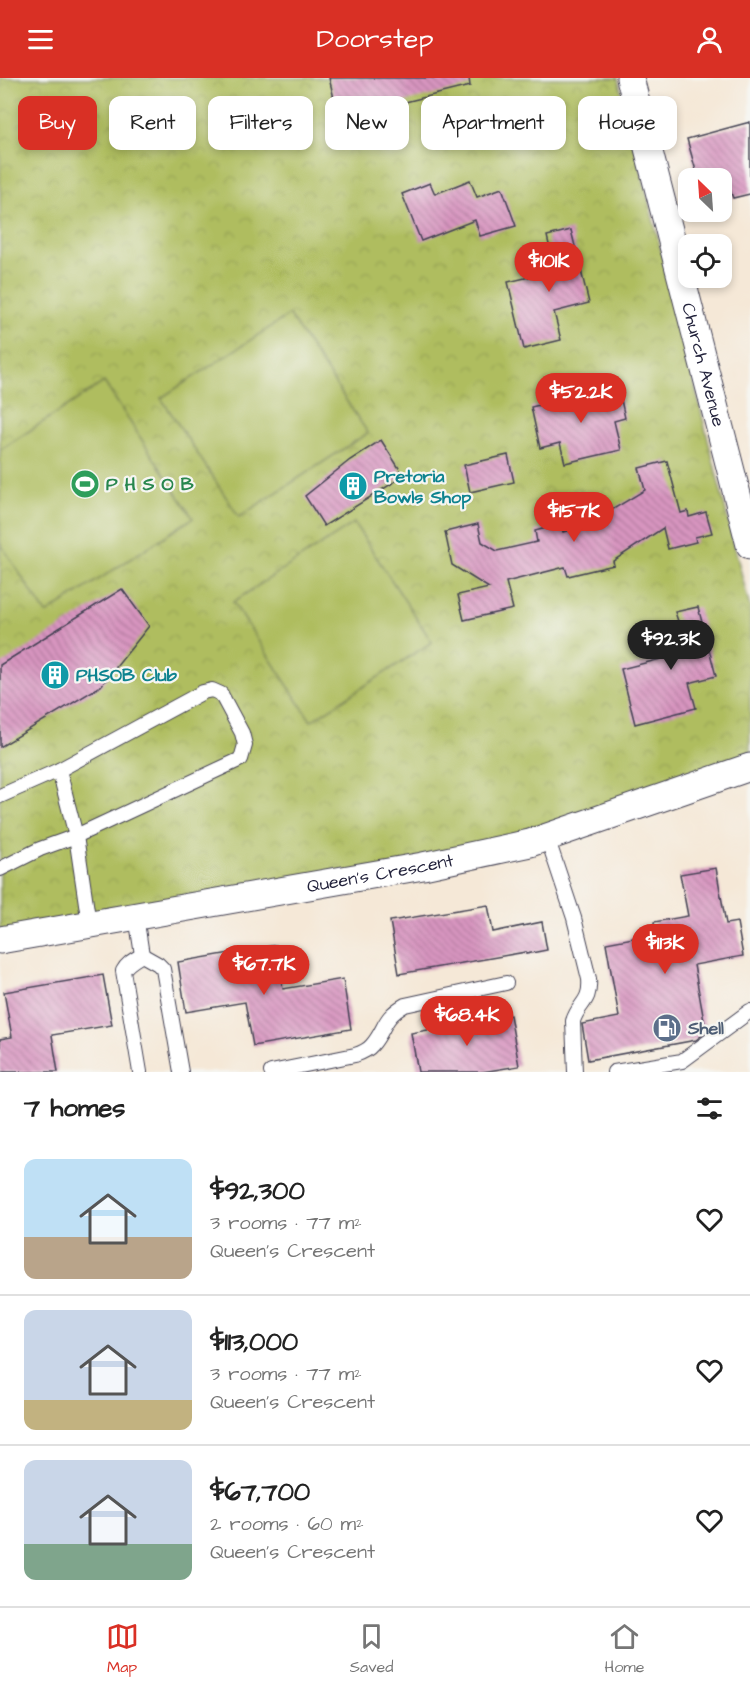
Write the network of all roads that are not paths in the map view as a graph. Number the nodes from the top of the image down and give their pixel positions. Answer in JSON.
{"nodes":[{"id":1,"x":630,"y":78,"type":"edge"},
{"id":2,"x":750,"y":545,"type":"edge"},
{"id":3,"x":750,"y":767,"type":"edge"},
{"id":4,"x":59,"y":770,"type":"junction"},
{"id":5,"x":0,"y":796,"type":"edge"},
{"id":6,"x":76,"y":836,"type":"junction"},
{"id":7,"x":547,"y":837,"type":"junction"},
{"id":8,"x":0,"y":869,"type":"edge"},
{"id":9,"x":136,"y":916,"type":"junction"},
{"id":10,"x":89,"y":924,"type":"junction"},
{"id":11,"x":0,"y":940,"type":"edge"},
{"id":12,"x":142,"y":955,"type":"junction"},
{"id":13,"x":506,"y":983,"type":"dead end"},
{"id":14,"x":750,"y":1011,"type":"edge"},
{"id":15,"x":683,"y":1066,"type":"edge"},
{"id":16,"x":140,"y":1072,"type":"edge"},
{"id":17,"x":181,"y":1072,"type":"edge"},
{"id":18,"x":271,"y":1072,"type":"edge"},
{"id":19,"x":576,"y":1072,"type":"edge"},
{"id":20,"x":614,"y":1072,"type":"edge"}],
"edges":[{"from":1,"to":2,"type":"street","name":"Church Avenue"},
{"from":3,"to":7,"type":"street","name":"Queen's Crescent"},
{"from":4,"to":5,"type":"lane"},
{"from":4,"to":6,"type":"lane"},
{"from":4,"to":6,"type":"lane"},
{"from":6,"to":8,"type":"lane"},
{"from":6,"to":10,"type":"lane"},
{"from":7,"to":9,"type":"street","name":"Queen's Crescent"},
{"from":7,"to":19,"type":"lane"},
{"from":9,"to":10,"type":"street","name":"Queen's Crescent"},
{"from":9,"to":12,"type":"lane"},
{"from":10,"to":11,"type":"street","name":"Queen's Crescent"},
{"from":12,"to":16,"type":"lane"},
{"from":12,"to":17,"type":"lane"},
{"from":13,"to":18,"type":"lane"},
{"from":14,"to":15,"type":"lane"},
{"from":15,"to":20,"type":"lane"}]}
